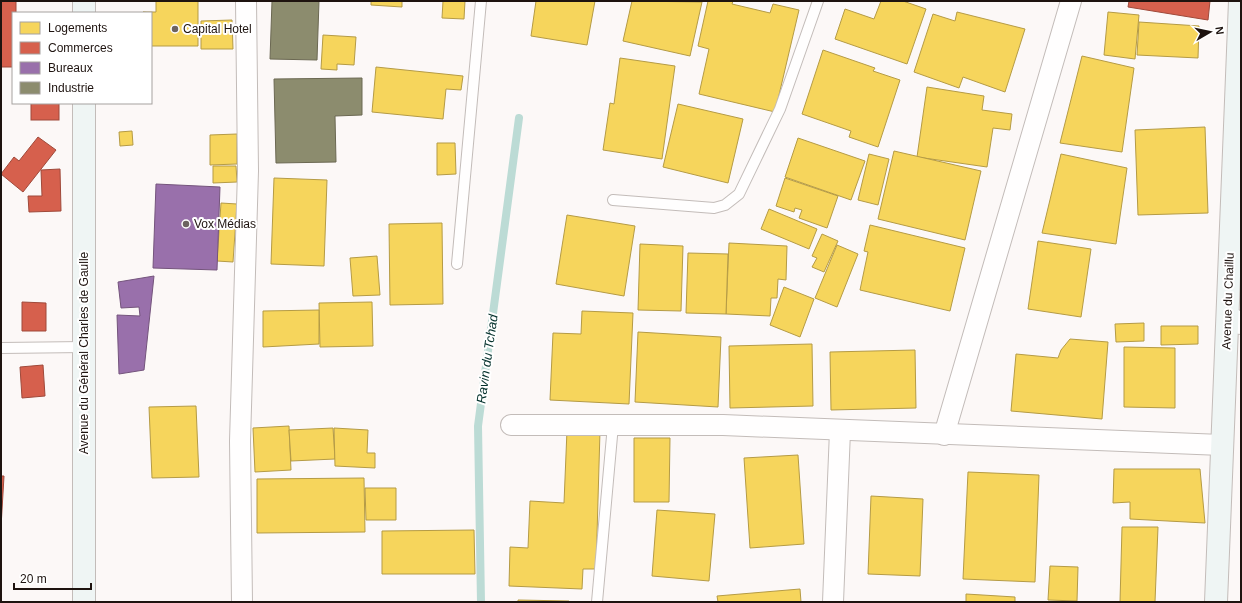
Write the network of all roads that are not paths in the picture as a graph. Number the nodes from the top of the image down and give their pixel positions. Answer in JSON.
{"nodes":[{"id":1,"x":84,"y":1,"type":"edge"},
{"id":2,"x":246,"y":1,"type":"edge"},
{"id":3,"x":480,"y":1,"type":"edge"},
{"id":4,"x":818,"y":1,"type":"edge"},
{"id":5,"x":1071,"y":1,"type":"edge"},
{"id":6,"x":1240,"y":1,"type":"edge"},
{"id":7,"x":84,"y":12,"type":"edge"},
{"id":8,"x":1240,"y":48,"type":"edge"},
{"id":9,"x":84,"y":104,"type":"edge"},
{"id":10,"x":613,"y":200,"type":"dead end"},
{"id":11,"x":457,"y":264,"type":"dead end"},
{"id":12,"x":1234,"y":319,"type":"edge"},
{"id":13,"x":84,"y":347,"type":"junction"},
{"id":14,"x":1,"y":348,"type":"edge"},
{"id":15,"x":511,"y":425,"type":"dead end"},
{"id":16,"x":613,"y":425,"type":"junction"},
{"id":17,"x":840,"y":431,"type":"junction"},
{"id":18,"x":944,"y":435,"type":"junction"},
{"id":19,"x":1222,"y":445,"type":"junction"},
{"id":20,"x":84,"y":602,"type":"edge"},
{"id":21,"x":242,"y":602,"type":"edge"},
{"id":22,"x":597,"y":602,"type":"edge"},
{"id":23,"x":833,"y":602,"type":"edge"},
{"id":24,"x":1216,"y":602,"type":"edge"}],
"edges":[{"from":1,"to":7,"type":"street"},
{"from":2,"to":21,"type":"street"},
{"from":3,"to":11,"type":"lane"},
{"from":4,"to":10,"type":"lane"},
{"from":5,"to":18,"type":"street"},
{"from":6,"to":8,"type":"street","name":"Avenue du Chaillu"},
{"from":8,"to":12,"type":"street","name":"Avenue du Chaillu"},
{"from":9,"to":13,"type":"street","name":"Avenue du Général Charles de Gaulle"},
{"from":12,"to":19,"type":"street","name":"Avenue du Chaillu"},
{"from":13,"to":14,"type":"lane"},
{"from":13,"to":20,"type":"street","name":"Avenue du Général Charles de Gaulle"},
{"from":15,"to":16,"type":"street"},
{"from":16,"to":17,"type":"street"},
{"from":16,"to":22,"type":"lane"},
{"from":17,"to":18,"type":"street"},
{"from":17,"to":23,"type":"street"},
{"from":18,"to":19,"type":"street"},
{"from":19,"to":24,"type":"street","name":"Avenue du Chaillu"}]}
